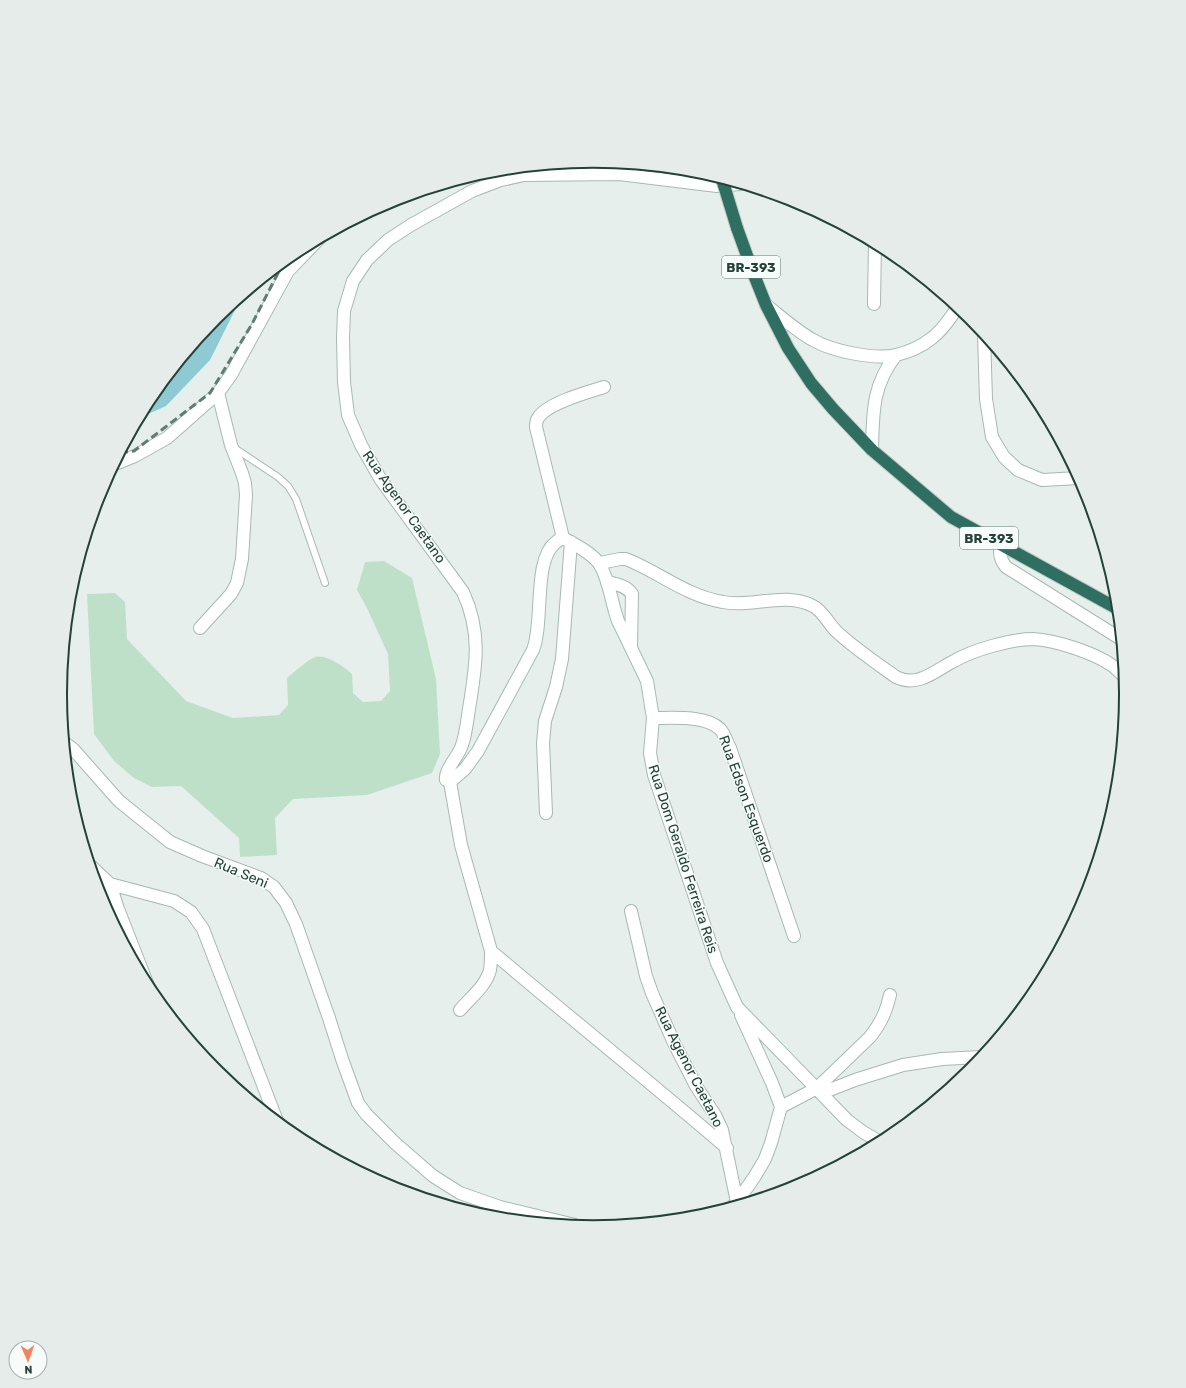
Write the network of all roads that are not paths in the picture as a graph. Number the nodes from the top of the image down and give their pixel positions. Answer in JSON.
{"nodes":[{"id":1,"x":599,"y":168,"type":"edge"},
{"id":2,"x":619,"y":174,"type":"junction"},
{"id":3,"x":709,"y":181,"type":"edge"},
{"id":4,"x":720,"y":184,"type":"edge"},
{"id":5,"x":875,"y":250,"type":"edge"},
{"id":6,"x":303,"y":256,"type":"edge"},
{"id":7,"x":874,"y":304,"type":"dead end"},
{"id":8,"x":766,"y":305,"type":"junction"},
{"id":9,"x":954,"y":312,"type":"edge"},
{"id":10,"x":984,"y":343,"type":"edge"},
{"id":11,"x":896,"y":355,"type":"junction"},
{"id":12,"x":604,"y":387,"type":"dead end"},
{"id":13,"x":218,"y":393,"type":"junction"},
{"id":14,"x":230,"y":445,"type":"junction"},
{"id":15,"x":872,"y":450,"type":"junction"},
{"id":16,"x":121,"y":462,"type":"edge"},
{"id":17,"x":1073,"y":478,"type":"edge"},
{"id":18,"x":567,"y":540,"type":"junction"},
{"id":19,"x":1001,"y":544,"type":"junction"},
{"id":20,"x":600,"y":563,"type":"junction"},
{"id":21,"x":607,"y":582,"type":"junction"},
{"id":22,"x":325,"y":583,"type":"dead end"},
{"id":23,"x":1111,"y":605,"type":"edge"},
{"id":24,"x":200,"y":628,"type":"dead end"},
{"id":25,"x":1115,"y":635,"type":"edge"},
{"id":26,"x":631,"y":647,"type":"junction"},
{"id":27,"x":1118,"y":671,"type":"edge"},
{"id":28,"x":653,"y":718,"type":"junction"},
{"id":29,"x":70,"y":746,"type":"edge"},
{"id":30,"x":450,"y":782,"type":"junction"},
{"id":31,"x":546,"y":813,"type":"dead end"},
{"id":32,"x":99,"y":874,"type":"edge"},
{"id":33,"x":110,"y":884,"type":"junction"},
{"id":34,"x":631,"y":911,"type":"dead end"},
{"id":35,"x":794,"y":936,"type":"dead end"},
{"id":36,"x":491,"y":951,"type":"junction"},
{"id":37,"x":136,"y":956,"type":"edge"},
{"id":38,"x":890,"y":995,"type":"dead end"},
{"id":39,"x":737,"y":1007,"type":"junction"},
{"id":40,"x":460,"y":1010,"type":"dead end"},
{"id":41,"x":973,"y":1057,"type":"edge"},
{"id":42,"x":819,"y":1091,"type":"junction"},
{"id":43,"x":781,"y":1107,"type":"junction"},
{"id":44,"x":273,"y":1111,"type":"edge"},
{"id":45,"x":874,"y":1138,"type":"edge"},
{"id":46,"x":727,"y":1148,"type":"junction"},
{"id":47,"x":740,"y":1199,"type":"edge"},
{"id":48,"x":735,"y":1200,"type":"edge"},
{"id":49,"x":542,"y":1217,"type":"edge"}],
"edges":[{"from":1,"to":2,"type":"street"},
{"from":2,"to":3,"type":"street"},
{"from":2,"to":30,"type":"street","name":"Rua Agenor Caetano"},
{"from":4,"to":8,"type":"highway","number":"BR-393","bridge":true},
{"from":5,"to":7,"type":"street"},
{"from":6,"to":13,"type":"street"},
{"from":8,"to":11,"type":"street"},
{"from":8,"to":15,"type":"highway","number":"BR-393"},
{"from":9,"to":11,"type":"street"},
{"from":10,"to":17,"type":"street"},
{"from":11,"to":15,"type":"street"},
{"from":12,"to":18,"type":"street"},
{"from":13,"to":14,"type":"street"},
{"from":13,"to":16,"type":"street"},
{"from":14,"to":22,"type":"lane"},
{"from":14,"to":24,"type":"street"},
{"from":15,"to":19,"type":"highway","number":"BR-393"},
{"from":18,"to":20,"type":"street"},
{"from":18,"to":30,"type":"street"},
{"from":18,"to":31,"type":"street"},
{"from":19,"to":23,"type":"highway","number":"BR-393"},
{"from":19,"to":25,"type":"street"},
{"from":20,"to":21,"type":"street","name":"Rua Dom Geraldo Ferreira Reis"},
{"from":20,"to":27,"type":"street"},
{"from":21,"to":26,"type":"street","name":"Rua Dom Geraldo Ferreira Reis"},
{"from":21,"to":26,"type":"street"},
{"from":26,"to":28,"type":"street","name":"Rua Dom Geraldo Ferreira Reis"},
{"from":28,"to":35,"type":"street","name":"Rua Edson Esquerdo"},
{"from":28,"to":39,"type":"street","name":"Rua Dom Geraldo Ferreira Reis"},
{"from":29,"to":49,"type":"street","name":"Rua Seni"},
{"from":30,"to":36,"type":"street","name":"Rua Agenor Caetano"},
{"from":32,"to":33,"type":"street"},
{"from":33,"to":37,"type":"street"},
{"from":33,"to":44,"type":"street"},
{"from":34,"to":46,"type":"street","name":"Rua Agenor Caetano"},
{"from":36,"to":40,"type":"street","name":"Rua Agenor Caetano"},
{"from":36,"to":46,"type":"street"},
{"from":38,"to":42,"type":"street"},
{"from":39,"to":42,"type":"street","name":"Rua Dom Geraldo Ferreira Reis"},
{"from":39,"to":43,"type":"street"},
{"from":41,"to":42,"type":"street"},
{"from":42,"to":43,"type":"street"},
{"from":42,"to":45,"type":"street","name":"Rua Dom Geraldo Ferreira Reis"},
{"from":43,"to":47,"type":"street"},
{"from":46,"to":48,"type":"street","name":"Rua Agenor Caetano"}]}
